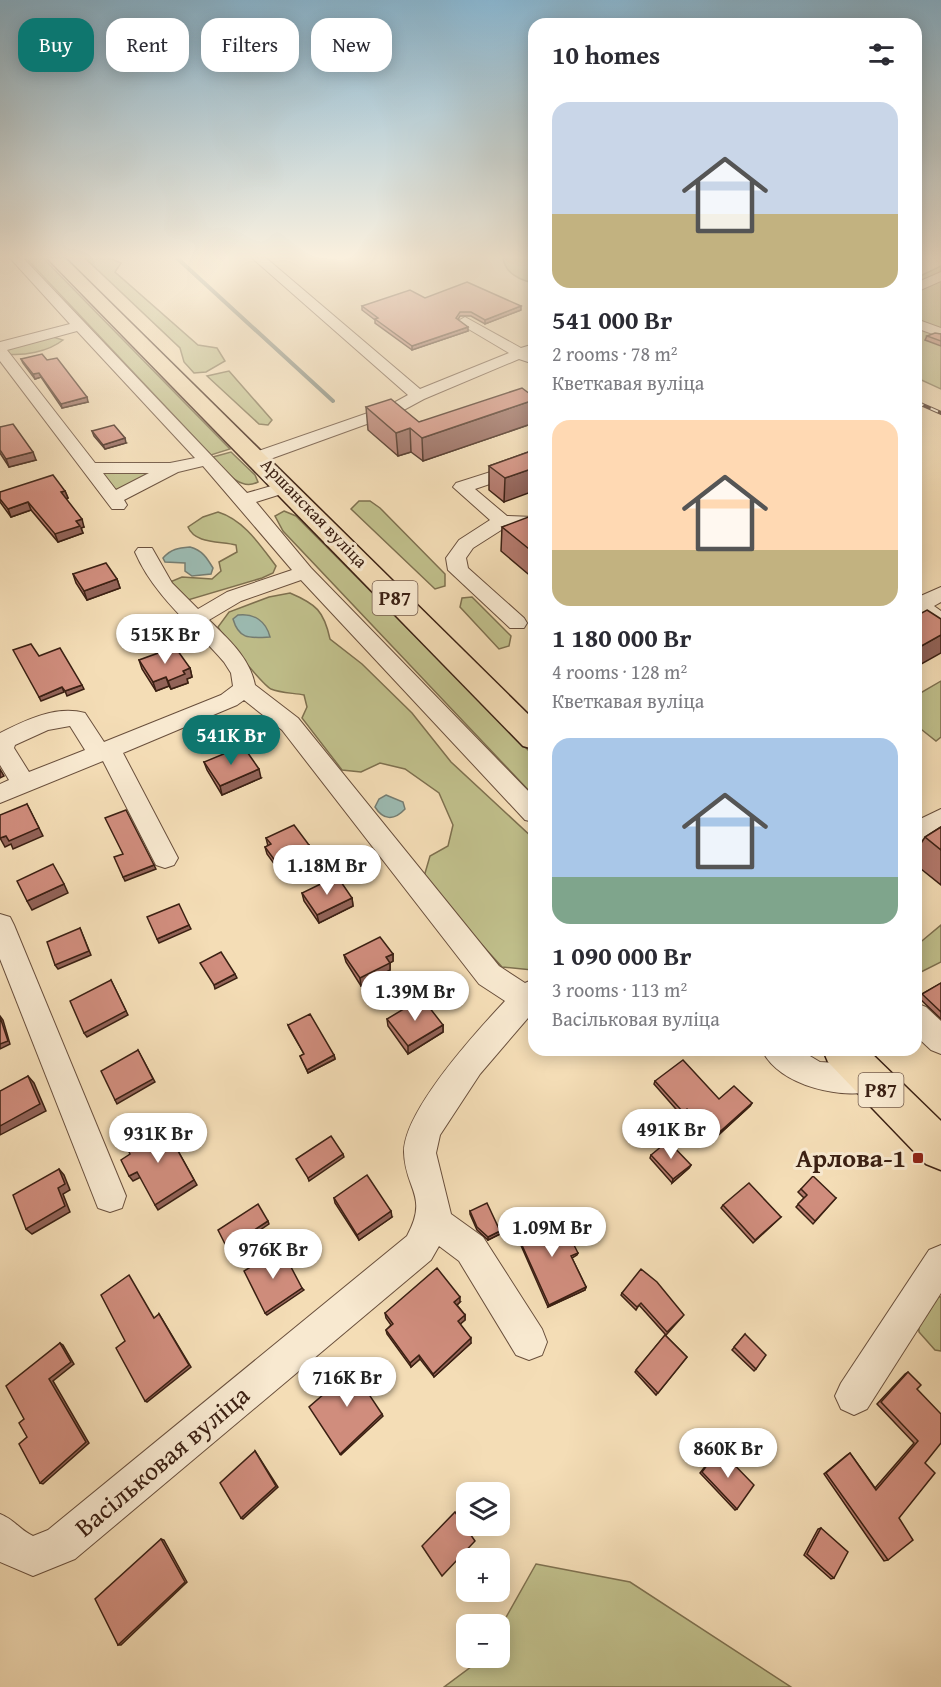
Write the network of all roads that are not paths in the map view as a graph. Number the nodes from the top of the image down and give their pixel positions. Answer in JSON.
{"nodes":[{"id":1,"x":43,"y":337,"type":"edge"},
{"id":2,"x":90,"y":337,"type":"edge"},
{"id":3,"x":134,"y":337,"type":"edge"},
{"id":4,"x":349,"y":337,"type":"edge"},
{"id":5,"x":498,"y":337,"type":"edge"},
{"id":6,"x":0,"y":349,"type":"edge"},
{"id":7,"x":527,"y":351,"type":"edge"},
{"id":8,"x":418,"y":396,"type":"junction"},
{"id":9,"x":394,"y":409,"type":"junction"},
{"id":10,"x":407,"y":421,"type":"edge"},
{"id":11,"x":256,"y":458,"type":"junction"},
{"id":12,"x":207,"y":460,"type":"junction"},
{"id":13,"x":528,"y":465,"type":"edge"},
{"id":14,"x":91,"y":468,"type":"junction"},
{"id":15,"x":172,"y":468,"type":"junction"},
{"id":16,"x":285,"y":487,"type":"junction"},
{"id":17,"x":244,"y":500,"type":"junction"},
{"id":18,"x":502,"y":521,"type":"junction"},
{"id":19,"x":528,"y":525,"type":"edge"},
{"id":20,"x":145,"y":552,"type":"dead end"},
{"id":21,"x":304,"y":572,"type":"junction"},
{"id":22,"x":941,"y":593,"type":"edge"},
{"id":23,"x":924,"y":611,"type":"edge"},
{"id":24,"x":198,"y":619,"type":"junction"},
{"id":25,"x":517,"y":623,"type":"dead end"},
{"id":26,"x":244,"y":688,"type":"junction"},
{"id":27,"x":528,"y":732,"type":"edge"},
{"id":28,"x":104,"y":751,"type":"junction"},
{"id":29,"x":24,"y":785,"type":"junction"},
{"id":30,"x":0,"y":794,"type":"edge"},
{"id":31,"x":528,"y":807,"type":"edge"},
{"id":32,"x":941,"y":818,"type":"edge"},
{"id":33,"x":922,"y":829,"type":"edge"},
{"id":34,"x":165,"y":858,"type":"dead end"},
{"id":35,"x":0,"y":925,"type":"edge"},
{"id":36,"x":528,"y":995,"type":"edge"},
{"id":37,"x":528,"y":998,"type":"edge"},
{"id":38,"x":922,"y":1022,"type":"edge"},
{"id":39,"x":941,"y":1041,"type":"edge"},
{"id":40,"x":785,"y":1056,"type":"edge"},
{"id":41,"x":848,"y":1056,"type":"edge"},
{"id":42,"x":870,"y":1079,"type":"junction"},
{"id":43,"x":934,"y":1133,"type":"edge"},
{"id":44,"x":111,"y":1196,"type":"dead end"},
{"id":45,"x":433,"y":1222,"type":"junction"},
{"id":46,"x":941,"y":1262,"type":"edge"},
{"id":47,"x":529,"y":1342,"type":"dead end"},
{"id":48,"x":854,"y":1396,"type":"dead end"},
{"id":49,"x":0,"y":1534,"type":"edge"}],
"edges":[{"from":1,"to":6,"type":"street"},
{"from":2,"to":12,"type":"street"},
{"from":3,"to":11,"type":"main road","number":"Р87"},
{"from":4,"to":8,"type":"street"},
{"from":5,"to":7,"type":"street"},
{"from":6,"to":14,"type":"street"},
{"from":7,"to":8,"type":"street","name":"Аршанская вуліца"},
{"from":8,"to":9,"type":"street","name":"Аршанская вуліца"},
{"from":9,"to":10,"type":"street"},
{"from":9,"to":11,"type":"street","name":"Аршанская вуліца"},
{"from":11,"to":16,"type":"main road","name":"Аршанская вуліца","number":"Р87"},
{"from":12,"to":15,"type":"street"},
{"from":12,"to":17,"type":"street"},
{"from":13,"to":18,"type":"street"},
{"from":14,"to":15,"type":"street"},
{"from":14,"to":15,"type":"street"},
{"from":16,"to":17,"type":"street"},
{"from":16,"to":27,"type":"main road","name":"Аршанская вуліца","number":"Р87"},
{"from":17,"to":21,"type":"street"},
{"from":18,"to":19,"type":"street"},
{"from":18,"to":25,"type":"street"},
{"from":20,"to":24,"type":"street"},
{"from":21,"to":24,"type":"street"},
{"from":21,"to":31,"type":"street"},
{"from":22,"to":23,"type":"street"},
{"from":24,"to":26,"type":"street"},
{"from":26,"to":28,"type":"street"},
{"from":26,"to":36,"type":"street"},
{"from":28,"to":29,"type":"street"},
{"from":28,"to":29,"type":"street"},
{"from":28,"to":34,"type":"street"},
{"from":29,"to":30,"type":"street"},
{"from":32,"to":33,"type":"street"},
{"from":35,"to":44,"type":"street"},
{"from":37,"to":45,"type":"street"},
{"from":38,"to":39,"type":"street"},
{"from":40,"to":42,"type":"street"},
{"from":41,"to":42,"type":"main road","number":"Р87"},
{"from":42,"to":43,"type":"main road","number":"Р87"},
{"from":45,"to":47,"type":"street"},
{"from":45,"to":49,"type":"street","name":"Васільковая вуліца"},
{"from":46,"to":48,"type":"street"}]}
